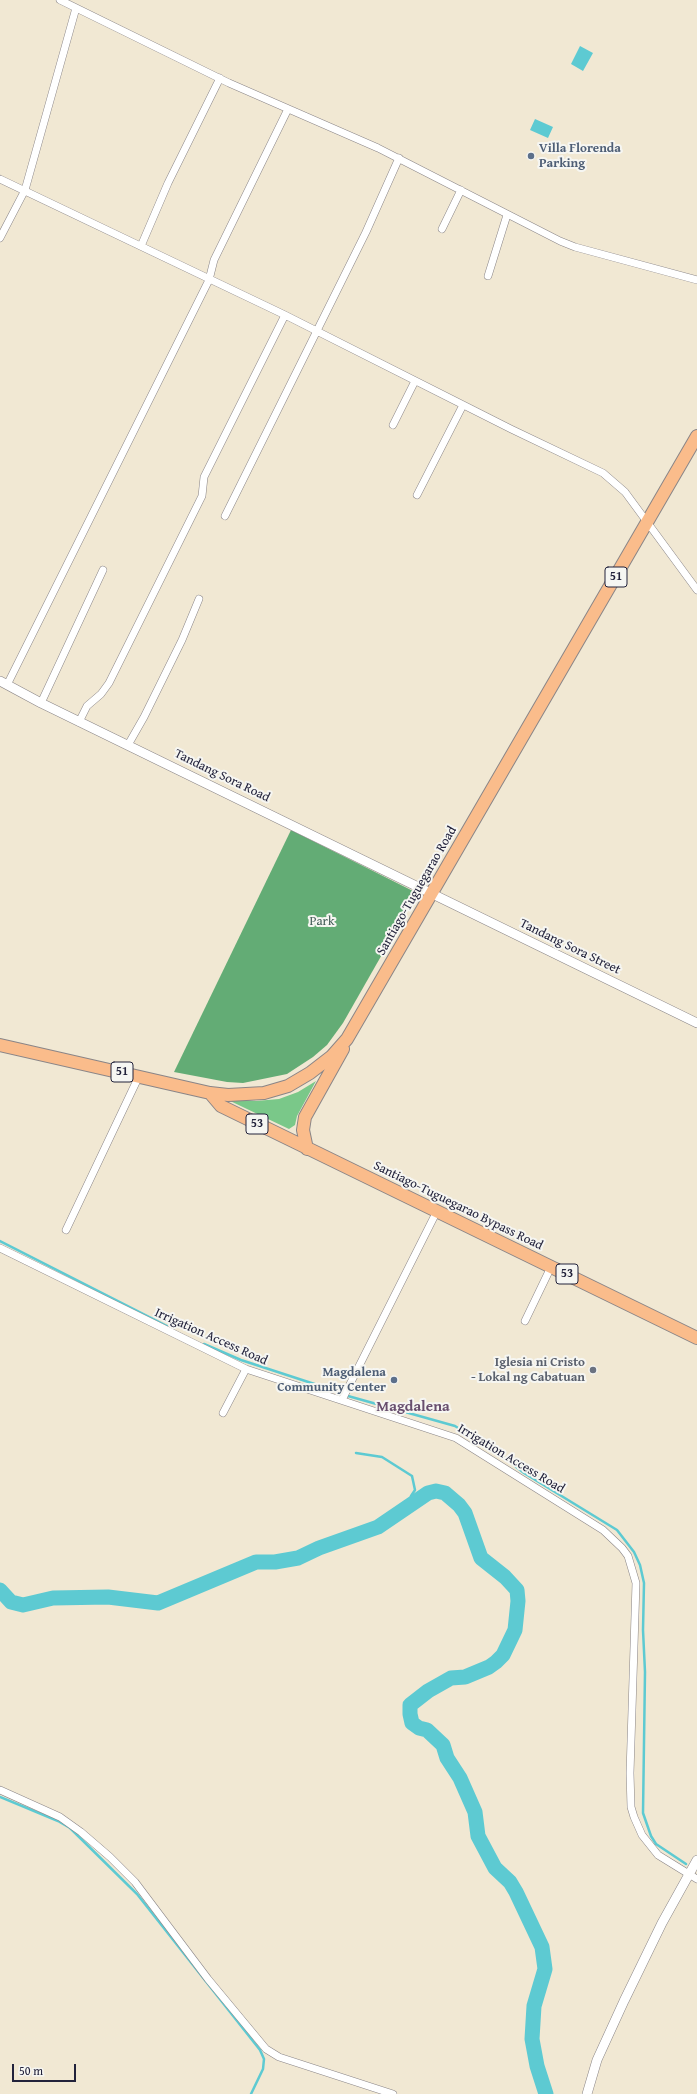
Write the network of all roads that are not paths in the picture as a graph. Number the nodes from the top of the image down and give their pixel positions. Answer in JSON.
{"nodes":[{"id":1,"x":60,"y":0,"type":"edge"},
{"id":2,"x":76,"y":8,"type":"junction"},
{"id":3,"x":220,"y":78,"type":"junction"},
{"id":4,"x":288,"y":109,"type":"junction"},
{"id":5,"x":399,"y":158,"type":"junction"},
{"id":6,"x":0,"y":179,"type":"edge"},
{"id":7,"x":25,"y":190,"type":"junction"},
{"id":8,"x":461,"y":190,"type":"junction"},
{"id":9,"x":507,"y":215,"type":"junction"},
{"id":10,"x":442,"y":229,"type":"dead end"},
{"id":11,"x":0,"y":238,"type":"edge"},
{"id":12,"x":141,"y":246,"type":"junction"},
{"id":13,"x":488,"y":276,"type":"dead end"},
{"id":14,"x":209,"y":280,"type":"junction"},
{"id":15,"x":697,"y":280,"type":"edge"},
{"id":16,"x":285,"y":315,"type":"junction"},
{"id":17,"x":317,"y":331,"type":"junction"},
{"id":18,"x":414,"y":381,"type":"junction"},
{"id":19,"x":463,"y":405,"type":"junction"},
{"id":20,"x":393,"y":426,"type":"dead end"},
{"id":21,"x":697,"y":436,"type":"edge"},
{"id":22,"x":417,"y":496,"type":"dead end"},
{"id":23,"x":225,"y":516,"type":"dead end"},
{"id":24,"x":648,"y":522,"type":"junction"},
{"id":25,"x":103,"y":570,"type":"dead end"},
{"id":26,"x":697,"y":590,"type":"edge"},
{"id":27,"x":199,"y":599,"type":"dead end"},
{"id":28,"x":3,"y":683,"type":"edge"},
{"id":29,"x":41,"y":703,"type":"junction"},
{"id":30,"x":79,"y":722,"type":"junction"},
{"id":31,"x":128,"y":745,"type":"junction"},
{"id":32,"x":432,"y":894,"type":"junction"},
{"id":33,"x":697,"y":1022,"type":"edge"},
{"id":34,"x":347,"y":1039,"type":"junction"},
{"id":35,"x":0,"y":1045,"type":"edge"},
{"id":36,"x":139,"y":1076,"type":"junction"},
{"id":37,"x":210,"y":1093,"type":"junction"},
{"id":38,"x":307,"y":1149,"type":"junction"},
{"id":39,"x":437,"y":1211,"type":"junction"},
{"id":40,"x":66,"y":1230,"type":"dead end"},
{"id":41,"x":0,"y":1248,"type":"edge"},
{"id":42,"x":551,"y":1267,"type":"junction"},
{"id":43,"x":525,"y":1321,"type":"dead end"},
{"id":44,"x":697,"y":1337,"type":"edge"},
{"id":45,"x":246,"y":1369,"type":"junction"},
{"id":46,"x":342,"y":1400,"type":"junction"},
{"id":47,"x":223,"y":1413,"type":"dead end"},
{"id":48,"x":0,"y":1790,"type":"edge"},
{"id":49,"x":697,"y":1860,"type":"edge"},
{"id":50,"x":693,"y":1876,"type":"edge"},
{"id":51,"x":392,"y":2094,"type":"edge"},
{"id":52,"x":587,"y":2094,"type":"edge"}],
"edges":[{"from":1,"to":2,"type":"street"},
{"from":2,"to":3,"type":"street"},
{"from":2,"to":7,"type":"street"},
{"from":3,"to":4,"type":"street"},
{"from":3,"to":12,"type":"street"},
{"from":4,"to":5,"type":"street"},
{"from":4,"to":14,"type":"street"},
{"from":5,"to":8,"type":"street"},
{"from":5,"to":17,"type":"street"},
{"from":6,"to":7,"type":"street"},
{"from":7,"to":11,"type":"street"},
{"from":7,"to":12,"type":"street"},
{"from":8,"to":9,"type":"street"},
{"from":8,"to":10,"type":"street"},
{"from":9,"to":13,"type":"street"},
{"from":9,"to":15,"type":"street"},
{"from":12,"to":14,"type":"street"},
{"from":14,"to":16,"type":"street"},
{"from":14,"to":28,"type":"street"},
{"from":16,"to":17,"type":"street"},
{"from":16,"to":30,"type":"street"},
{"from":17,"to":18,"type":"street"},
{"from":17,"to":23,"type":"street"},
{"from":18,"to":19,"type":"street"},
{"from":18,"to":20,"type":"street"},
{"from":19,"to":22,"type":"street"},
{"from":19,"to":24,"type":"street"},
{"from":21,"to":24,"type":"highway","name":"Santiago-Tuguegarao Road","number":"51"},
{"from":24,"to":26,"type":"street"},
{"from":24,"to":32,"type":"highway","name":"Santiago-Tuguegarao Road","number":"51"},
{"from":25,"to":29,"type":"street"},
{"from":27,"to":31,"type":"street"},
{"from":28,"to":29,"type":"street","name":"Tandang Sora Road"},
{"from":29,"to":30,"type":"street","name":"Tandang Sora Road"},
{"from":30,"to":31,"type":"street","name":"Tandang Sora Road"},
{"from":31,"to":32,"type":"street","name":"Tandang Sora Road"},
{"from":32,"to":33,"type":"street","name":"Tandang Sora Street"},
{"from":32,"to":34,"type":"highway","name":"Santiago-Tuguegarao Road","number":"51"},
{"from":34,"to":37,"type":"highway","name":"Santiago-Tuguegarao Road","number":"51"},
{"from":34,"to":38,"type":"highway"},
{"from":35,"to":36,"type":"highway","name":"Santiago-Tuguegarao Road","number":"51"},
{"from":36,"to":37,"type":"highway","name":"Santiago-Tuguegarao Road","number":"51"},
{"from":36,"to":40,"type":"street"},
{"from":37,"to":38,"type":"highway","name":"Santiago-Tuguegarao Bypass Road","number":"53"},
{"from":38,"to":39,"type":"highway","name":"Santiago-Tuguegarao Bypass Road","number":"53"},
{"from":39,"to":42,"type":"highway","name":"Santiago-Tuguegarao Bypass Road","number":"53"},
{"from":39,"to":46,"type":"street"},
{"from":41,"to":45,"type":"street","name":"Irrigation Access Road"},
{"from":42,"to":43,"type":"street"},
{"from":42,"to":44,"type":"highway","name":"Santiago-Tuguegarao Bypass Road","number":"53"},
{"from":45,"to":46,"type":"street","name":"Irrigation Access Road"},
{"from":45,"to":47,"type":"street"},
{"from":46,"to":50,"type":"street","name":"Irrigation Access Road"},
{"from":48,"to":51,"type":"street"},
{"from":49,"to":50,"type":"street"},
{"from":50,"to":52,"type":"street"}]}
